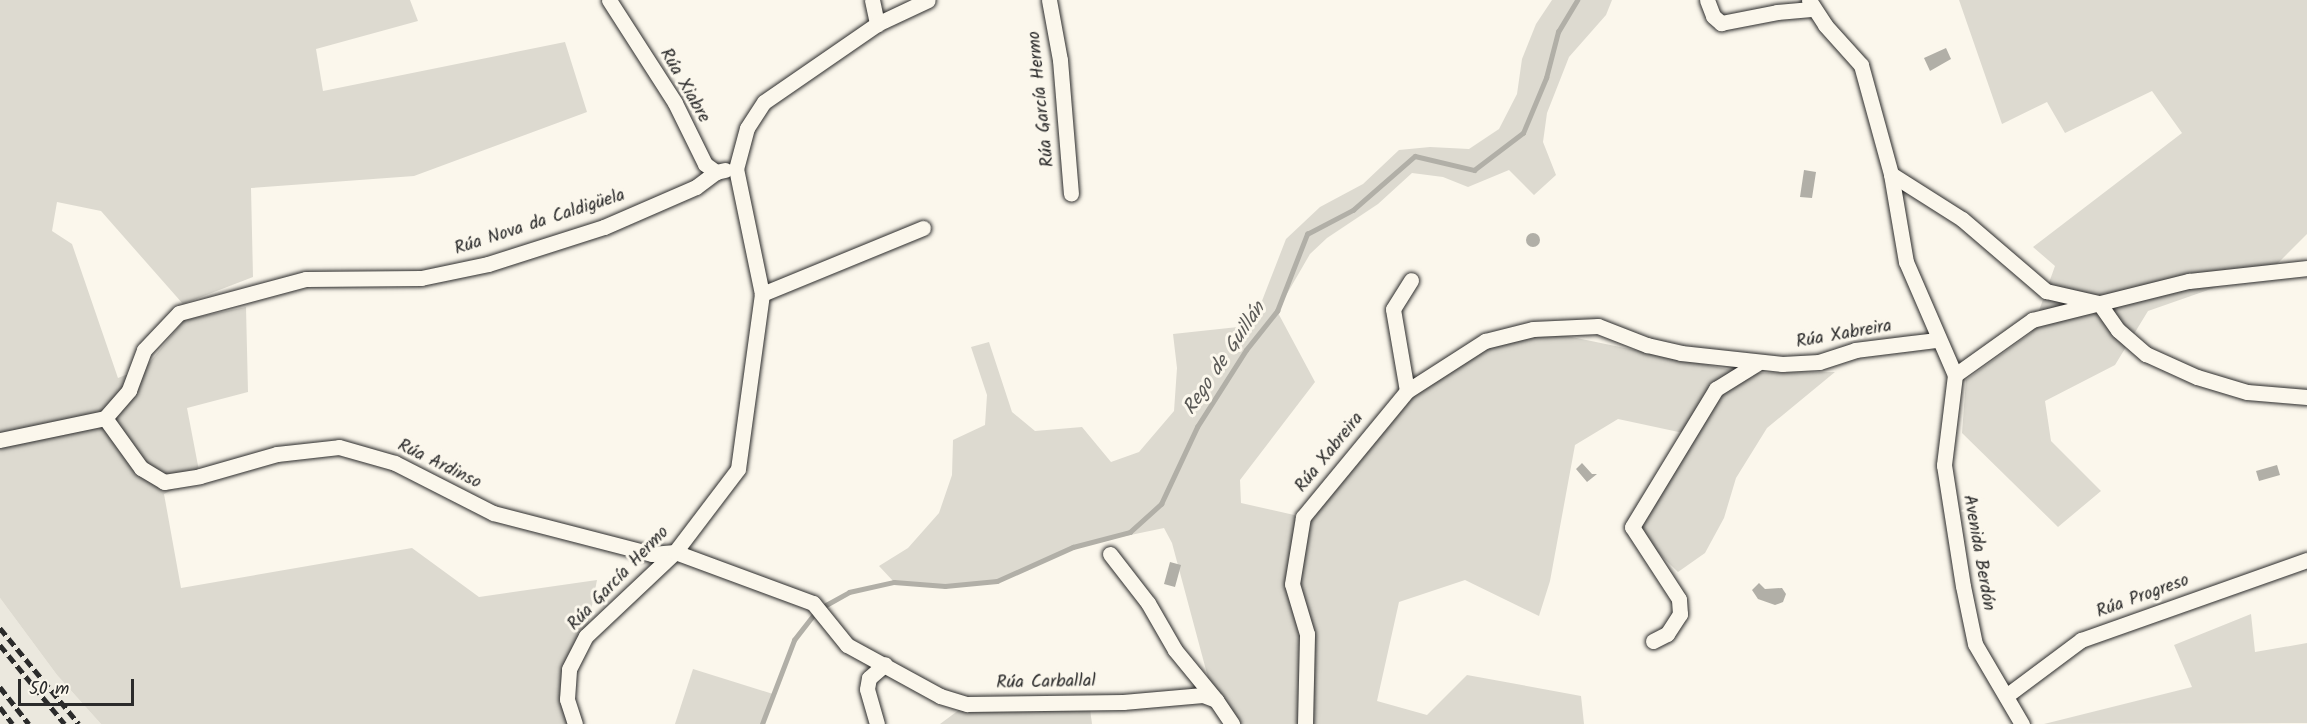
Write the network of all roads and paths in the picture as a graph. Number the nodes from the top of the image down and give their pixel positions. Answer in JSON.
{"nodes":[{"id":1,"x":609,"y":0,"type":"edge"},
{"id":2,"x":872,"y":0,"type":"edge"},
{"id":3,"x":928,"y":0,"type":"edge"},
{"id":4,"x":1049,"y":0,"type":"edge"},
{"id":5,"x":1707,"y":0,"type":"edge"},
{"id":6,"x":1812,"y":5,"type":"edge"},
{"id":7,"x":877,"y":24,"type":"junction"},
{"id":8,"x":736,"y":169,"type":"junction"},
{"id":9,"x":716,"y":172,"type":"junction"},
{"id":10,"x":1891,"y":174,"type":"junction"},
{"id":11,"x":1071,"y":194,"type":"dead end"},
{"id":12,"x":923,"y":228,"type":"dead end"},
{"id":13,"x":2307,"y":268,"type":"edge"},
{"id":14,"x":1411,"y":280,"type":"dead end"},
{"id":15,"x":762,"y":294,"type":"junction"},
{"id":16,"x":2099,"y":303,"type":"junction"},
{"id":17,"x":1937,"y":340,"type":"junction"},
{"id":18,"x":1758,"y":363,"type":"junction"},
{"id":19,"x":1955,"y":375,"type":"junction"},
{"id":20,"x":1407,"y":391,"type":"junction"},
{"id":21,"x":2307,"y":397,"type":"edge"},
{"id":22,"x":105,"y":418,"type":"junction"},
{"id":23,"x":0,"y":440,"type":"edge"},
{"id":24,"x":675,"y":552,"type":"junction"},
{"id":25,"x":1110,"y":554,"type":"dead end"},
{"id":26,"x":2307,"y":560,"type":"edge"},
{"id":27,"x":1653,"y":641,"type":"dead end"},
{"id":28,"x":885,"y":664,"type":"junction"},
{"id":29,"x":2006,"y":696,"type":"junction"},
{"id":30,"x":1216,"y":700,"type":"junction"},
{"id":31,"x":575,"y":724,"type":"edge"},
{"id":32,"x":877,"y":724,"type":"edge"},
{"id":33,"x":1232,"y":724,"type":"edge"},
{"id":34,"x":1305,"y":724,"type":"edge"},
{"id":35,"x":2022,"y":724,"type":"edge"}],
"edges":[{"from":1,"to":9,"type":"street","name":"Rúa Xiabre"},
{"from":2,"to":7,"type":"street"},
{"from":3,"to":7,"type":"street","name":"Rúa García Hermo"},
{"from":4,"to":11,"type":"street","name":"Rúa García Hermo"},
{"from":5,"to":6,"type":"street"},
{"from":6,"to":10,"type":"street"},
{"from":7,"to":8,"type":"street","name":"Rúa García Hermo"},
{"from":8,"to":9,"type":"street"},
{"from":8,"to":15,"type":"street","name":"Rúa García Hermo"},
{"from":9,"to":22,"type":"street","name":"Rúa Nova da Caldigüela"},
{"from":10,"to":16,"type":"street"},
{"from":10,"to":17,"type":"street"},
{"from":12,"to":15,"type":"street"},
{"from":13,"to":16,"type":"street"},
{"from":14,"to":20,"type":"street"},
{"from":15,"to":24,"type":"street","name":"Rúa García Hermo"},
{"from":16,"to":19,"type":"street"},
{"from":16,"to":21,"type":"street"},
{"from":17,"to":18,"type":"street","name":"Rúa Xabreira"},
{"from":17,"to":19,"type":"street"},
{"from":18,"to":20,"type":"street","name":"Rúa Xabreira"},
{"from":18,"to":27,"type":"street","name":"Rúa Xabreira"},
{"from":19,"to":29,"type":"street","name":"Avenida Berdón"},
{"from":20,"to":34,"type":"street","name":"Rúa Xabreira"},
{"from":22,"to":23,"type":"street"},
{"from":22,"to":24,"type":"street","name":"Rúa Ardinso"},
{"from":24,"to":28,"type":"street","name":"Rúa Carballal"},
{"from":24,"to":31,"type":"street","name":"Rúa García Hermo"},
{"from":25,"to":30,"type":"street"},
{"from":26,"to":29,"type":"street","name":"Rúa Progreso"},
{"from":28,"to":30,"type":"street","name":"Rúa Carballal"},
{"from":28,"to":32,"type":"street"},
{"from":29,"to":35,"type":"street","name":"Avenida Berdón"},
{"from":30,"to":33,"type":"street"}]}
